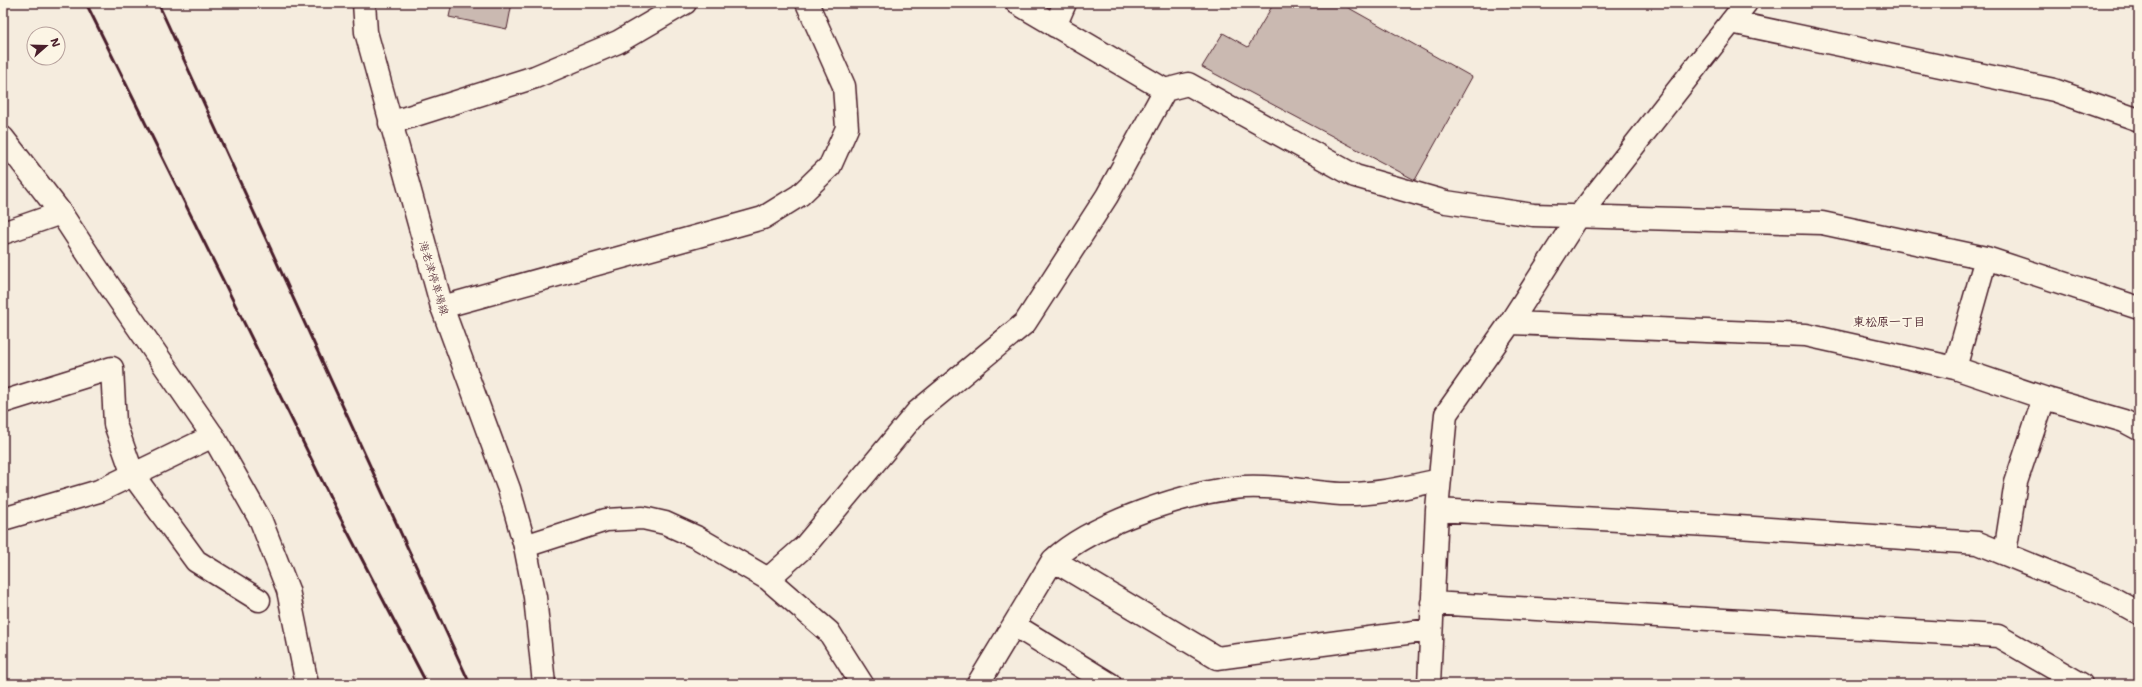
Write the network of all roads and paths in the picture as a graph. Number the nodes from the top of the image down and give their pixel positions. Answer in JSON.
{"nodes":[{"id":1,"x":364,"y":3,"type":"edge"},
{"id":2,"x":685,"y":3,"type":"edge"},
{"id":3,"x":807,"y":3,"type":"edge"},
{"id":4,"x":1017,"y":3,"type":"edge"},
{"id":5,"x":1065,"y":3,"type":"edge"},
{"id":6,"x":1746,"y":3,"type":"edge"},
{"id":7,"x":1731,"y":22,"type":"junction"},
{"id":8,"x":1055,"y":26,"type":"junction"},
{"id":9,"x":1165,"y":90,"type":"junction"},
{"id":10,"x":2139,"y":120,"type":"edge"},
{"id":11,"x":390,"y":123,"type":"junction"},
{"id":12,"x":3,"y":138,"type":"edge"},
{"id":13,"x":61,"y":213,"type":"junction"},
{"id":14,"x":1578,"y":217,"type":"junction"},
{"id":15,"x":3,"y":233,"type":"edge"},
{"id":16,"x":1986,"y":258,"type":"junction"},
{"id":17,"x":442,"y":307,"type":"junction"},
{"id":18,"x":2139,"y":308,"type":"edge"},
{"id":19,"x":1510,"y":323,"type":"junction"},
{"id":20,"x":1955,"y":368,"type":"junction"},
{"id":21,"x":2044,"y":398,"type":"junction"},
{"id":22,"x":3,"y":402,"type":"edge"},
{"id":23,"x":2139,"y":429,"type":"edge"},
{"id":24,"x":213,"y":436,"type":"junction"},
{"id":25,"x":134,"y":475,"type":"junction"},
{"id":26,"x":1440,"y":480,"type":"junction"},
{"id":27,"x":1437,"y":510,"type":"junction"},
{"id":28,"x":3,"y":519,"type":"edge"},
{"id":29,"x":525,"y":546,"type":"junction"},
{"id":30,"x":2005,"y":553,"type":"junction"},
{"id":31,"x":1053,"y":560,"type":"junction"},
{"id":32,"x":768,"y":579,"type":"junction"},
{"id":33,"x":259,"y":600,"type":"dead end"},
{"id":34,"x":1432,"y":603,"type":"junction"},
{"id":35,"x":2139,"y":613,"type":"edge"},
{"id":36,"x":1014,"y":625,"type":"junction"},
{"id":37,"x":1430,"y":630,"type":"junction"},
{"id":38,"x":307,"y":684,"type":"edge"},
{"id":39,"x":544,"y":684,"type":"edge"},
{"id":40,"x":862,"y":684,"type":"edge"},
{"id":41,"x":978,"y":684,"type":"edge"},
{"id":42,"x":1110,"y":684,"type":"edge"},
{"id":43,"x":1428,"y":684,"type":"edge"},
{"id":44,"x":2081,"y":684,"type":"edge"}],
"edges":[{"from":1,"to":11,"type":"street","name":"海老津停車場線"},
{"from":2,"to":11,"type":"street"},
{"from":3,"to":17,"type":"street"},
{"from":4,"to":8,"type":"street"},
{"from":5,"to":8,"type":"street"},
{"from":6,"to":7,"type":"street"},
{"from":7,"to":10,"type":"street"},
{"from":7,"to":14,"type":"street"},
{"from":8,"to":9,"type":"street"},
{"from":9,"to":14,"type":"street"},
{"from":9,"to":32,"type":"street"},
{"from":11,"to":17,"type":"street","name":"海老津停車場線"},
{"from":12,"to":13,"type":"street"},
{"from":13,"to":15,"type":"street"},
{"from":13,"to":24,"type":"street"},
{"from":14,"to":16,"type":"street"},
{"from":14,"to":19,"type":"street"},
{"from":16,"to":18,"type":"street"},
{"from":16,"to":20,"type":"street"},
{"from":17,"to":29,"type":"street","name":"海老津停車場線"},
{"from":19,"to":20,"type":"street"},
{"from":19,"to":26,"type":"street"},
{"from":20,"to":21,"type":"street"},
{"from":21,"to":23,"type":"street"},
{"from":21,"to":30,"type":"street"},
{"from":22,"to":25,"type":"street"},
{"from":24,"to":25,"type":"street"},
{"from":24,"to":38,"type":"street"},
{"from":25,"to":28,"type":"street"},
{"from":25,"to":33,"type":"street"},
{"from":26,"to":27,"type":"street"},
{"from":26,"to":31,"type":"street"},
{"from":27,"to":30,"type":"street"},
{"from":27,"to":34,"type":"street"},
{"from":29,"to":32,"type":"street"},
{"from":29,"to":39,"type":"street","name":"海老津停車場線"},
{"from":30,"to":35,"type":"street"},
{"from":31,"to":36,"type":"street"},
{"from":31,"to":37,"type":"street"},
{"from":32,"to":40,"type":"street"},
{"from":34,"to":37,"type":"street"},
{"from":34,"to":44,"type":"street"},
{"from":36,"to":41,"type":"street"},
{"from":36,"to":42,"type":"street"},
{"from":37,"to":43,"type":"street"}]}
